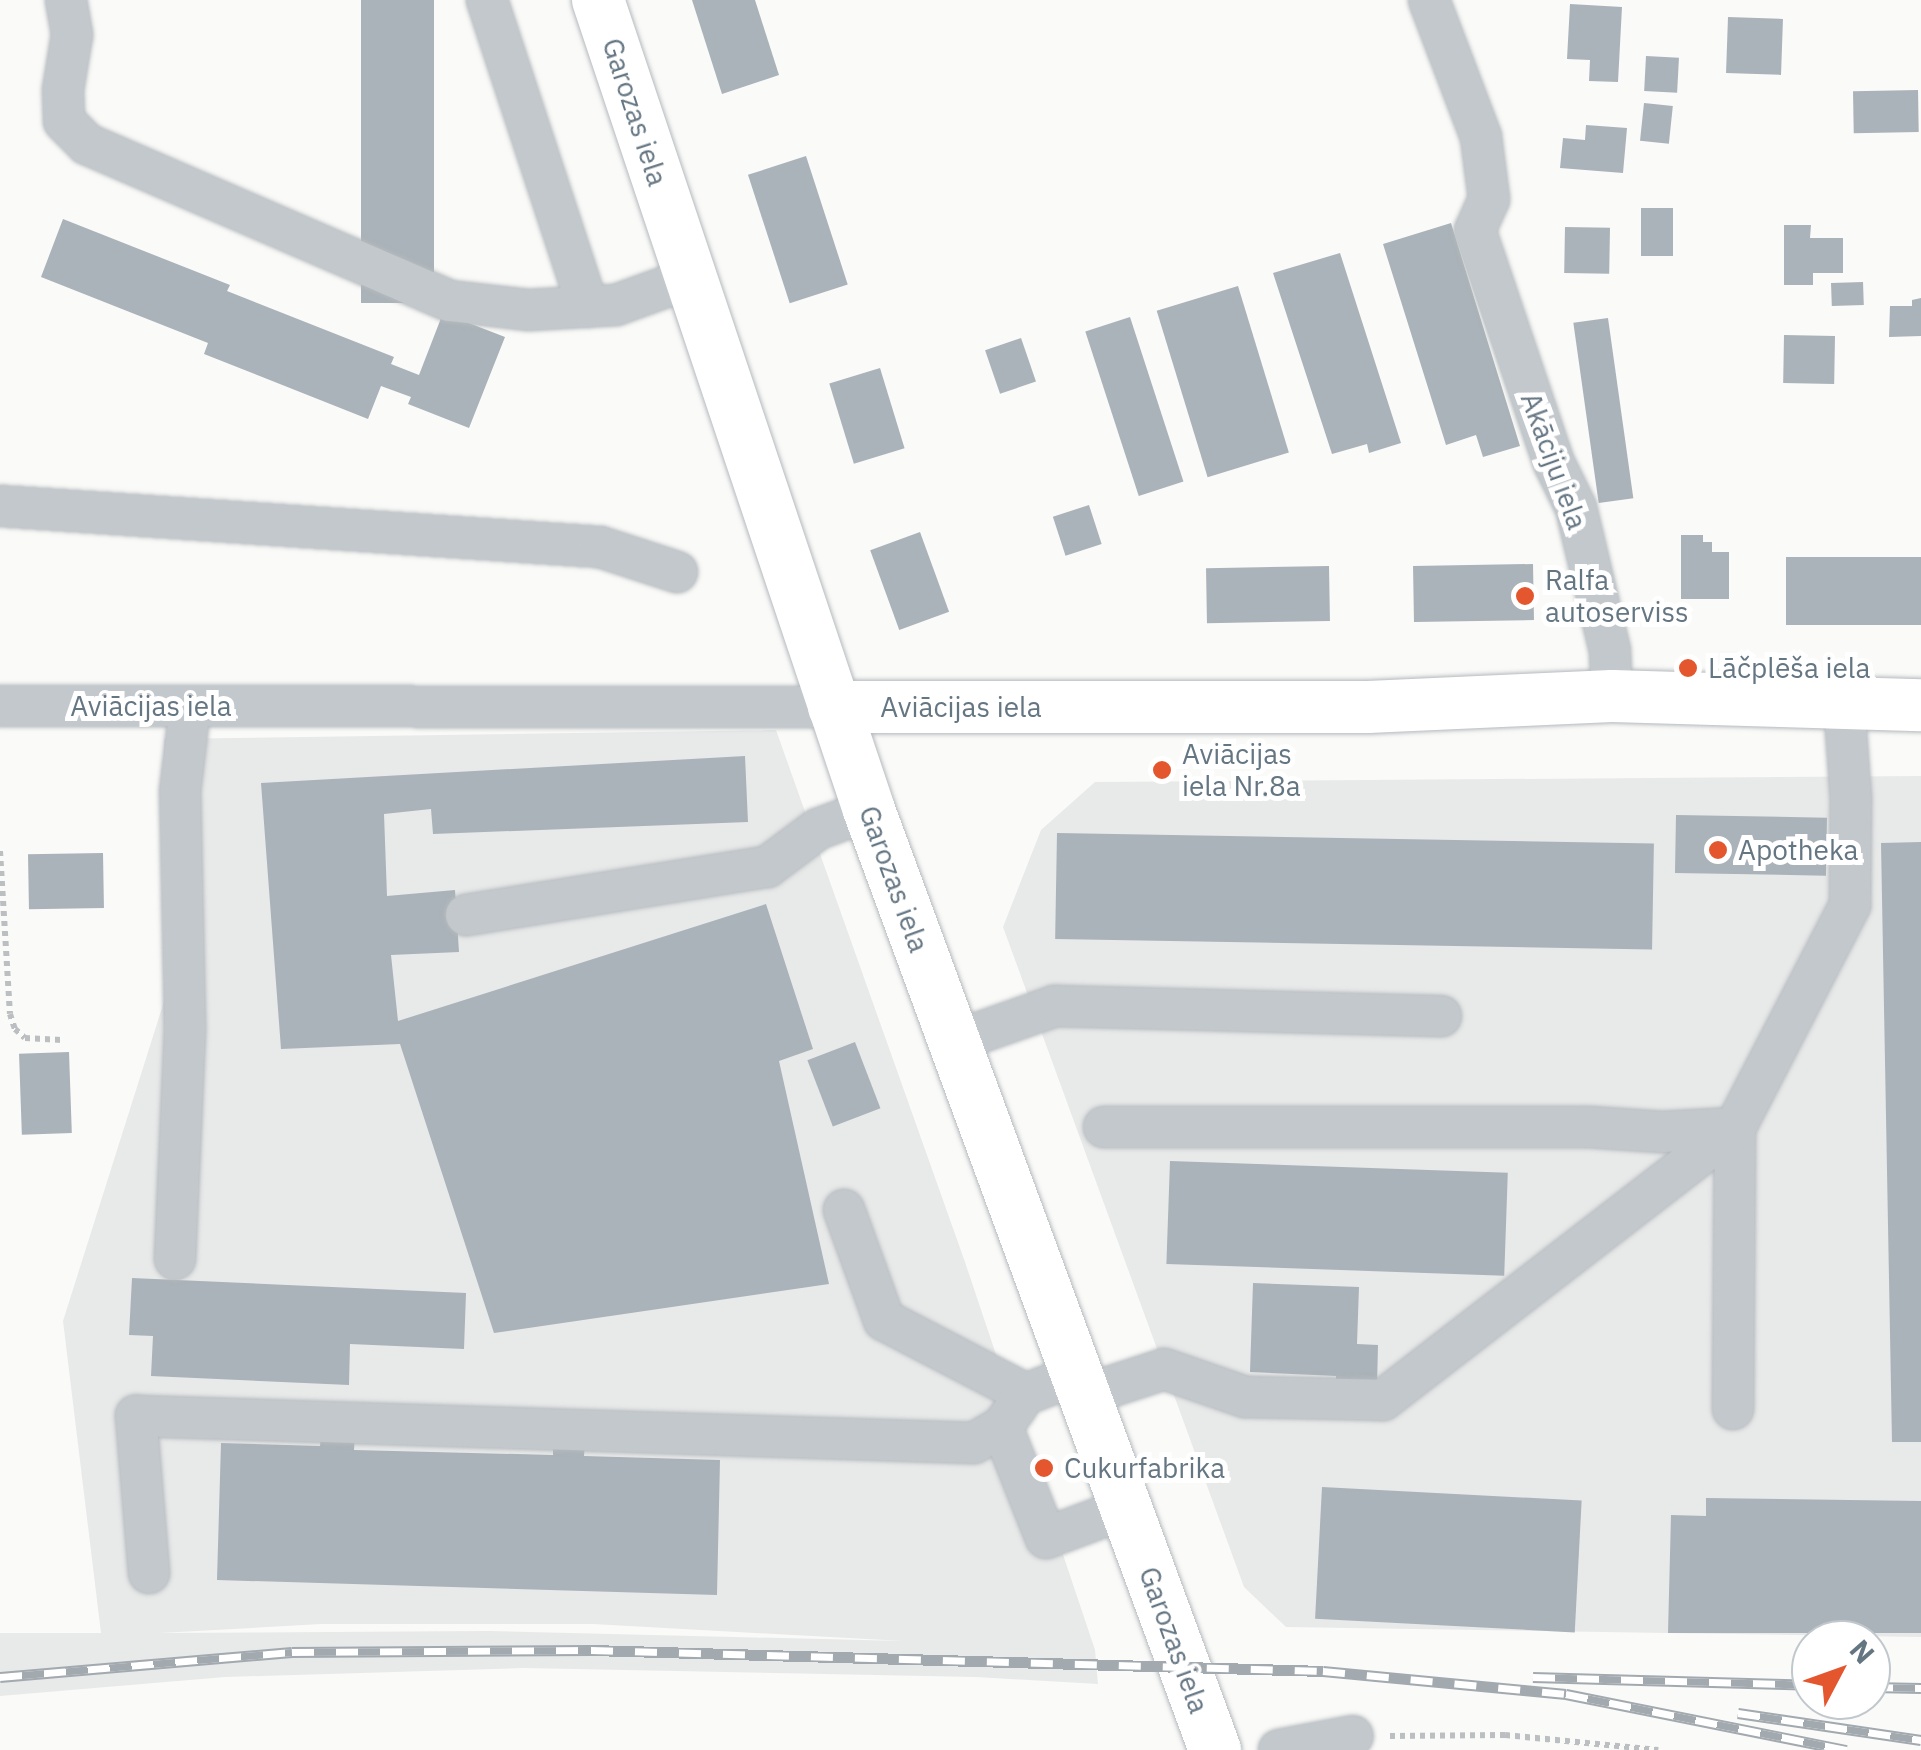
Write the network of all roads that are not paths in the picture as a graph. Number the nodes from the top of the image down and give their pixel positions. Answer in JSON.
{"nodes":[{"id":1,"x":66,"y":0,"type":"edge"},
{"id":2,"x":488,"y":0,"type":"edge"},
{"id":3,"x":598,"y":0,"type":"edge"},
{"id":4,"x":1429,"y":0,"type":"edge"},
{"id":5,"x":690,"y":278,"type":"junction"},
{"id":6,"x":588,"y":307,"type":"junction"},
{"id":7,"x":0,"y":506,"type":"edge"},
{"id":8,"x":677,"y":572,"type":"dead end"},
{"id":9,"x":1612,"y":696,"type":"junction"},
{"id":10,"x":1844,"y":704,"type":"junction"},
{"id":11,"x":1921,"y":705,"type":"edge"},
{"id":12,"x":0,"y":706,"type":"edge"},
{"id":13,"x":190,"y":707,"type":"junction"},
{"id":14,"x":834,"y":707,"type":"junction"},
{"id":15,"x":869,"y":810,"type":"junction"},
{"id":16,"x":466,"y":915,"type":"dead end"},
{"id":17,"x":1442,"y":1016,"type":"dead end"},
{"id":18,"x":953,"y":1042,"type":"junction"},
{"id":19,"x":1104,"y":1126,"type":"dead end"},
{"id":20,"x":1735,"y":1128,"type":"junction"},
{"id":21,"x":844,"y":1210,"type":"dead end"},
{"id":22,"x":175,"y":1258,"type":"dead end"},
{"id":23,"x":1079,"y":1386,"type":"junction"},
{"id":24,"x":1026,"y":1394,"type":"junction"},
{"id":25,"x":1733,"y":1409,"type":"dead end"},
{"id":26,"x":1002,"y":1427,"type":"junction"},
{"id":27,"x":1124,"y":1510,"type":"junction"},
{"id":28,"x":149,"y":1573,"type":"dead end"},
{"id":29,"x":1353,"y":1736,"type":"road end"},
{"id":30,"x":1215,"y":1750,"type":"edge"},
{"id":31,"x":1279,"y":1750,"type":"edge"}],
"edges":[{"from":1,"to":6,"type":"street"},
{"from":2,"to":6,"type":"street"},
{"from":3,"to":5,"type":"main road","name":"Garozas iela"},
{"from":4,"to":9,"type":"street","name":"Akāciju iela"},
{"from":5,"to":6,"type":"street"},
{"from":5,"to":14,"type":"main road","name":"Garozas iela"},
{"from":7,"to":8,"type":"street"},
{"from":9,"to":10,"type":"main road","name":"Aviācijas iela"},
{"from":9,"to":14,"type":"main road","name":"Aviācijas iela"},
{"from":10,"to":11,"type":"main road","name":"Aviācijas iela"},
{"from":10,"to":20,"type":"street"},
{"from":12,"to":13,"type":"street","name":"Aviācijas iela"},
{"from":13,"to":14,"type":"street","name":"Aviācijas iela"},
{"from":13,"to":22,"type":"street"},
{"from":14,"to":15,"type":"main road","name":"Garozas iela"},
{"from":15,"to":16,"type":"street"},
{"from":15,"to":18,"type":"main road","name":"Garozas iela"},
{"from":17,"to":18,"type":"street"},
{"from":18,"to":23,"type":"main road","name":"Garozas iela"},
{"from":19,"to":20,"type":"street"},
{"from":20,"to":23,"type":"street"},
{"from":20,"to":25,"type":"street"},
{"from":21,"to":24,"type":"street"},
{"from":23,"to":24,"type":"street"},
{"from":23,"to":27,"type":"main road","name":"Garozas iela"},
{"from":24,"to":26,"type":"street"},
{"from":26,"to":27,"type":"street"},
{"from":26,"to":28,"type":"street"},
{"from":27,"to":30,"type":"main road","name":"Garozas iela"},
{"from":29,"to":31,"type":"street"}]}
